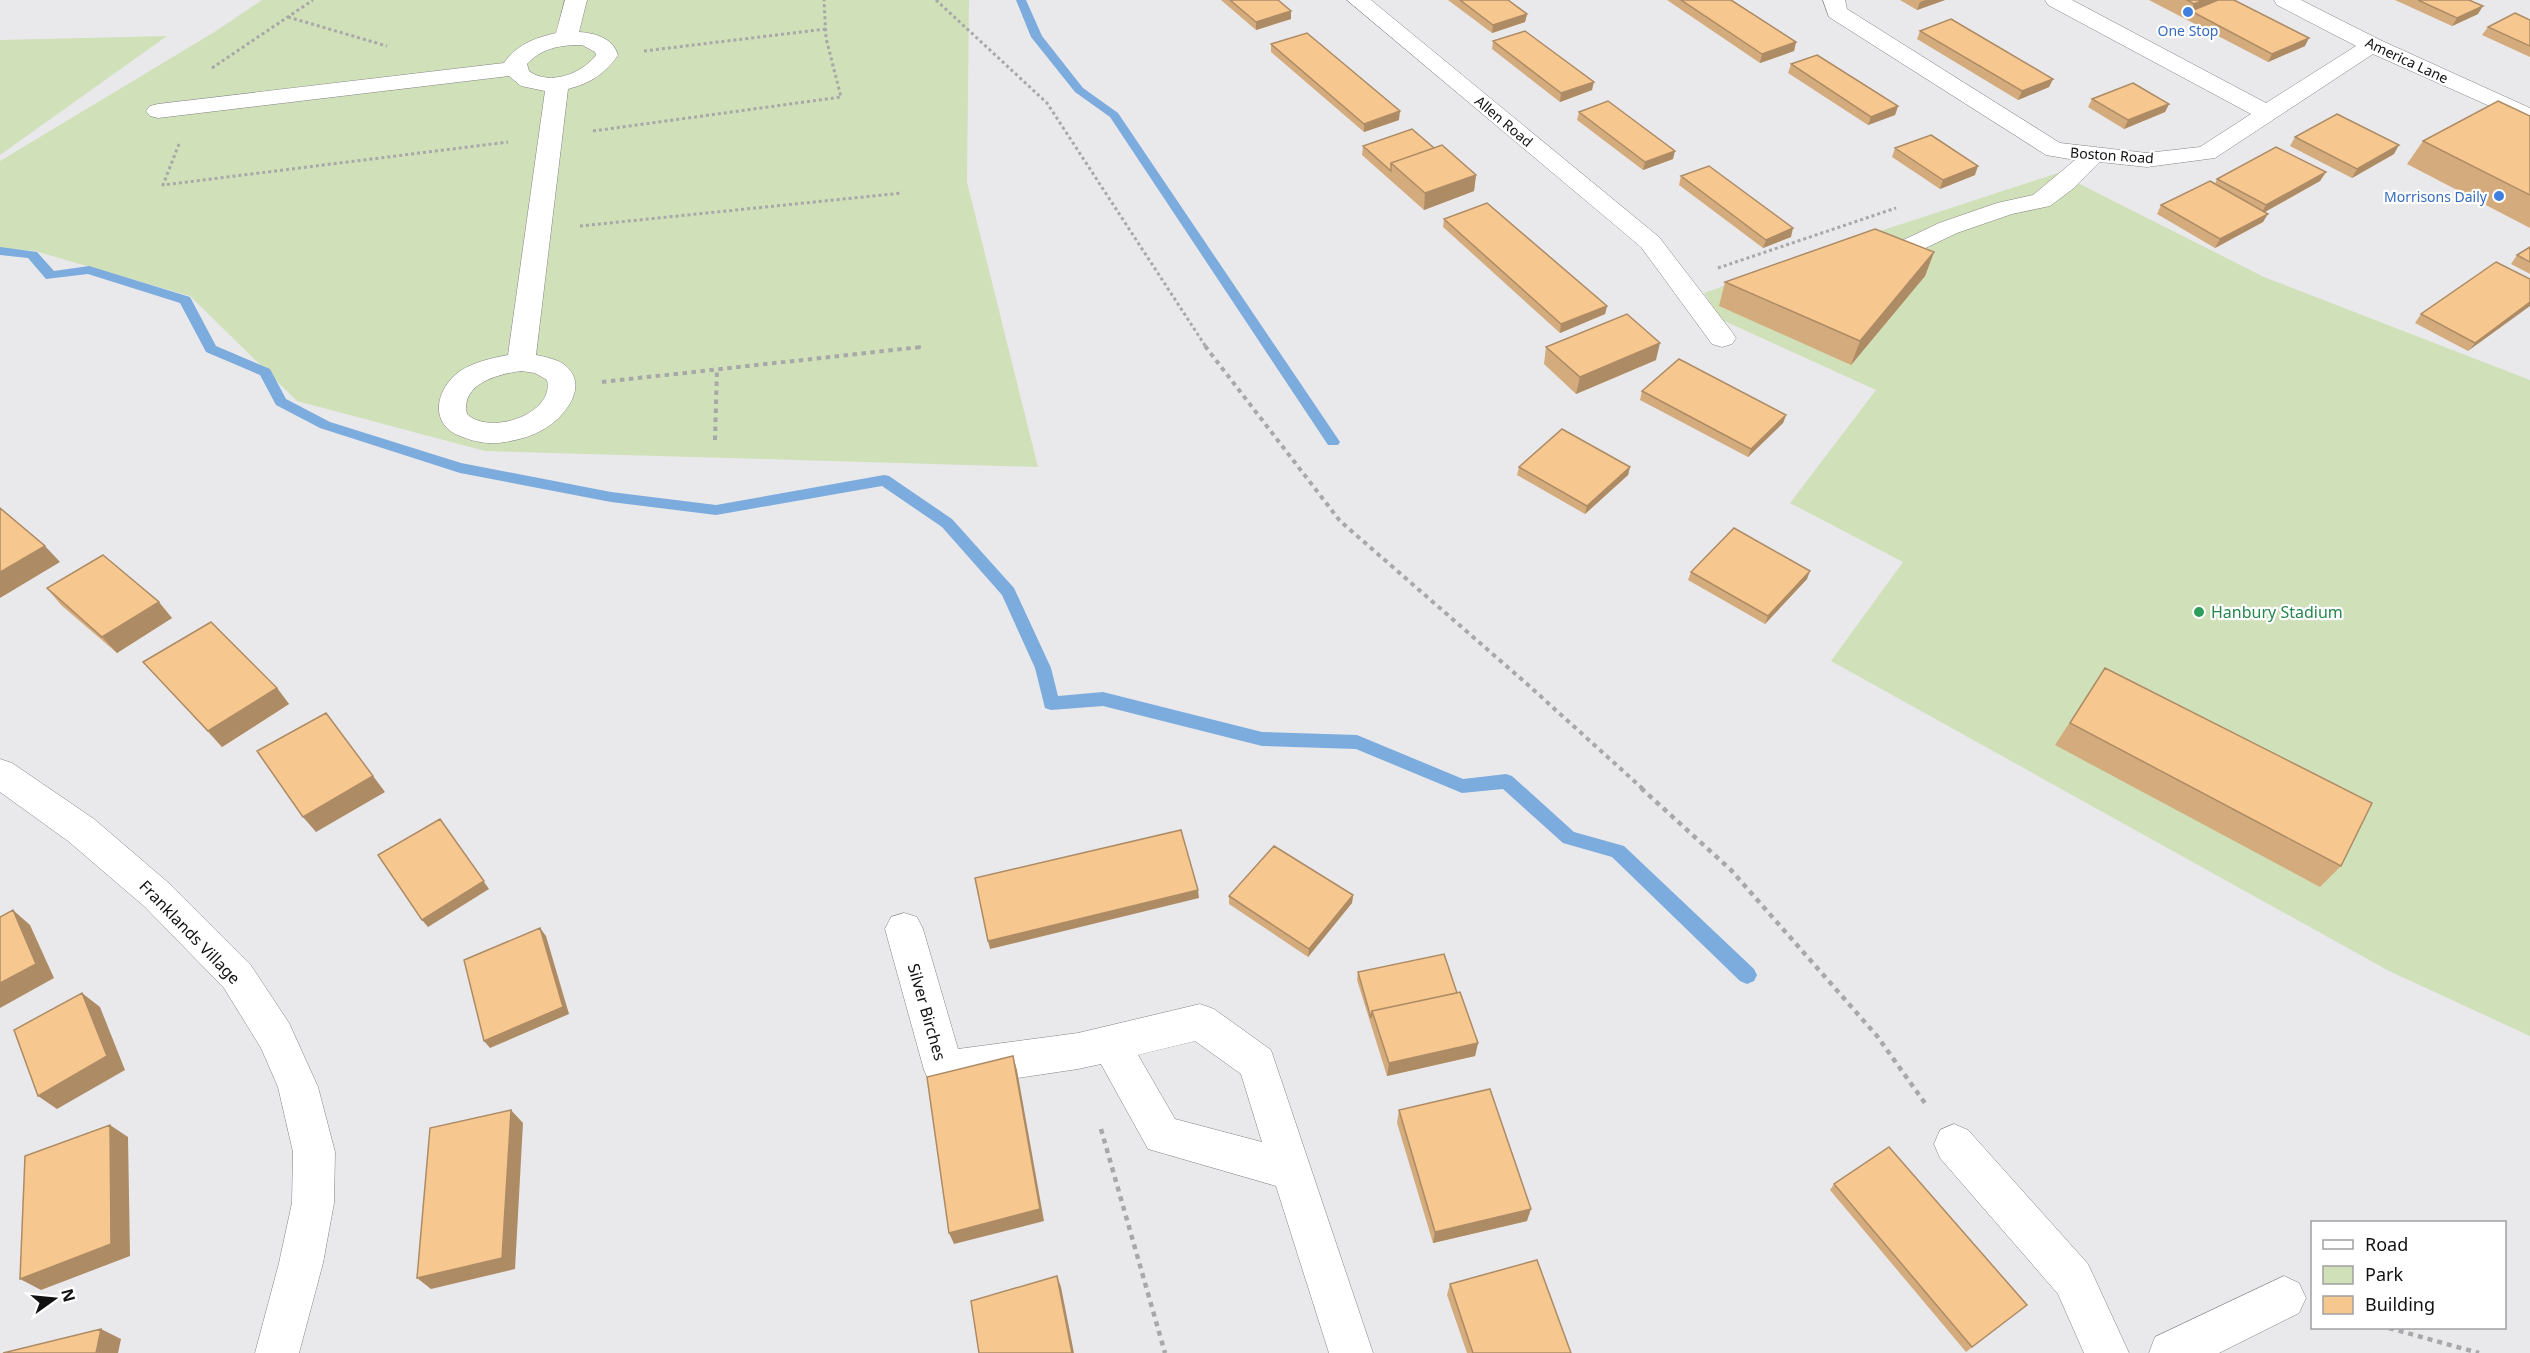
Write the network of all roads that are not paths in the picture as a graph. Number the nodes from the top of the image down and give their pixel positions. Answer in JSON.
{"nodes":[{"id":1,"x":576,"y":0,"type":"edge"},
{"id":2,"x":1358,"y":0,"type":"edge"},
{"id":3,"x":1834,"y":0,"type":"edge"},
{"id":4,"x":2056,"y":0,"type":"edge"},
{"id":5,"x":2285,"y":0,"type":"edge"},
{"id":6,"x":566,"y":38,"type":"junction"},
{"id":7,"x":2372,"y":45,"type":"junction"},
{"id":8,"x":516,"y":68,"type":"junction"},
{"id":9,"x":557,"y":84,"type":"junction"},
{"id":10,"x":158,"y":111,"type":"dead end"},
{"id":11,"x":2267,"y":113,"type":"junction"},
{"id":12,"x":2530,"y":117,"type":"edge"},
{"id":13,"x":2094,"y":155,"type":"junction"},
{"id":14,"x":1906,"y":248,"type":"edge"},
{"id":15,"x":1722,"y":338,"type":"dead end"},
{"id":16,"x":521,"y":362,"type":"junction"},
{"id":17,"x":0,"y":773,"type":"edge"},
{"id":18,"x":904,"y":929,"type":"dead end"},
{"id":19,"x":1095,"y":1047,"type":"junction"},
{"id":20,"x":1954,"y":1144,"type":"road end"},
{"id":21,"x":1292,"y":1170,"type":"junction"},
{"id":22,"x":2284,"y":1298,"type":"dead end"},
{"id":23,"x":277,"y":1353,"type":"edge"},
{"id":24,"x":1351,"y":1353,"type":"edge"},
{"id":25,"x":2108,"y":1353,"type":"edge"},
{"id":26,"x":2171,"y":1353,"type":"edge"}],
"edges":[{"from":1,"to":6,"type":"street"},
{"from":2,"to":15,"type":"street","name":"Allen Road"},
{"from":3,"to":13,"type":"street","name":"Boston Road"},
{"from":4,"to":11,"type":"street"},
{"from":5,"to":7,"type":"street","name":"America Lane"},
{"from":6,"to":8,"type":"street"},
{"from":6,"to":9,"type":"street"},
{"from":7,"to":11,"type":"street","name":"Boston Road"},
{"from":7,"to":12,"type":"street","name":"America Lane"},
{"from":8,"to":9,"type":"street"},
{"from":8,"to":10,"type":"street"},
{"from":9,"to":16,"type":"street"},
{"from":11,"to":13,"type":"street","name":"Boston Road"},
{"from":13,"to":14,"type":"street"},
{"from":16,"to":16,"type":"street"},
{"from":17,"to":23,"type":"street","name":"Franklands Village"},
{"from":18,"to":19,"type":"street","name":"Silver Birches"},
{"from":19,"to":21,"type":"street"},
{"from":19,"to":21,"type":"street","name":"Silver Birches"},
{"from":20,"to":25,"type":"street"},
{"from":21,"to":24,"type":"street","name":"Silver Birches"},
{"from":22,"to":26,"type":"street"}]}
